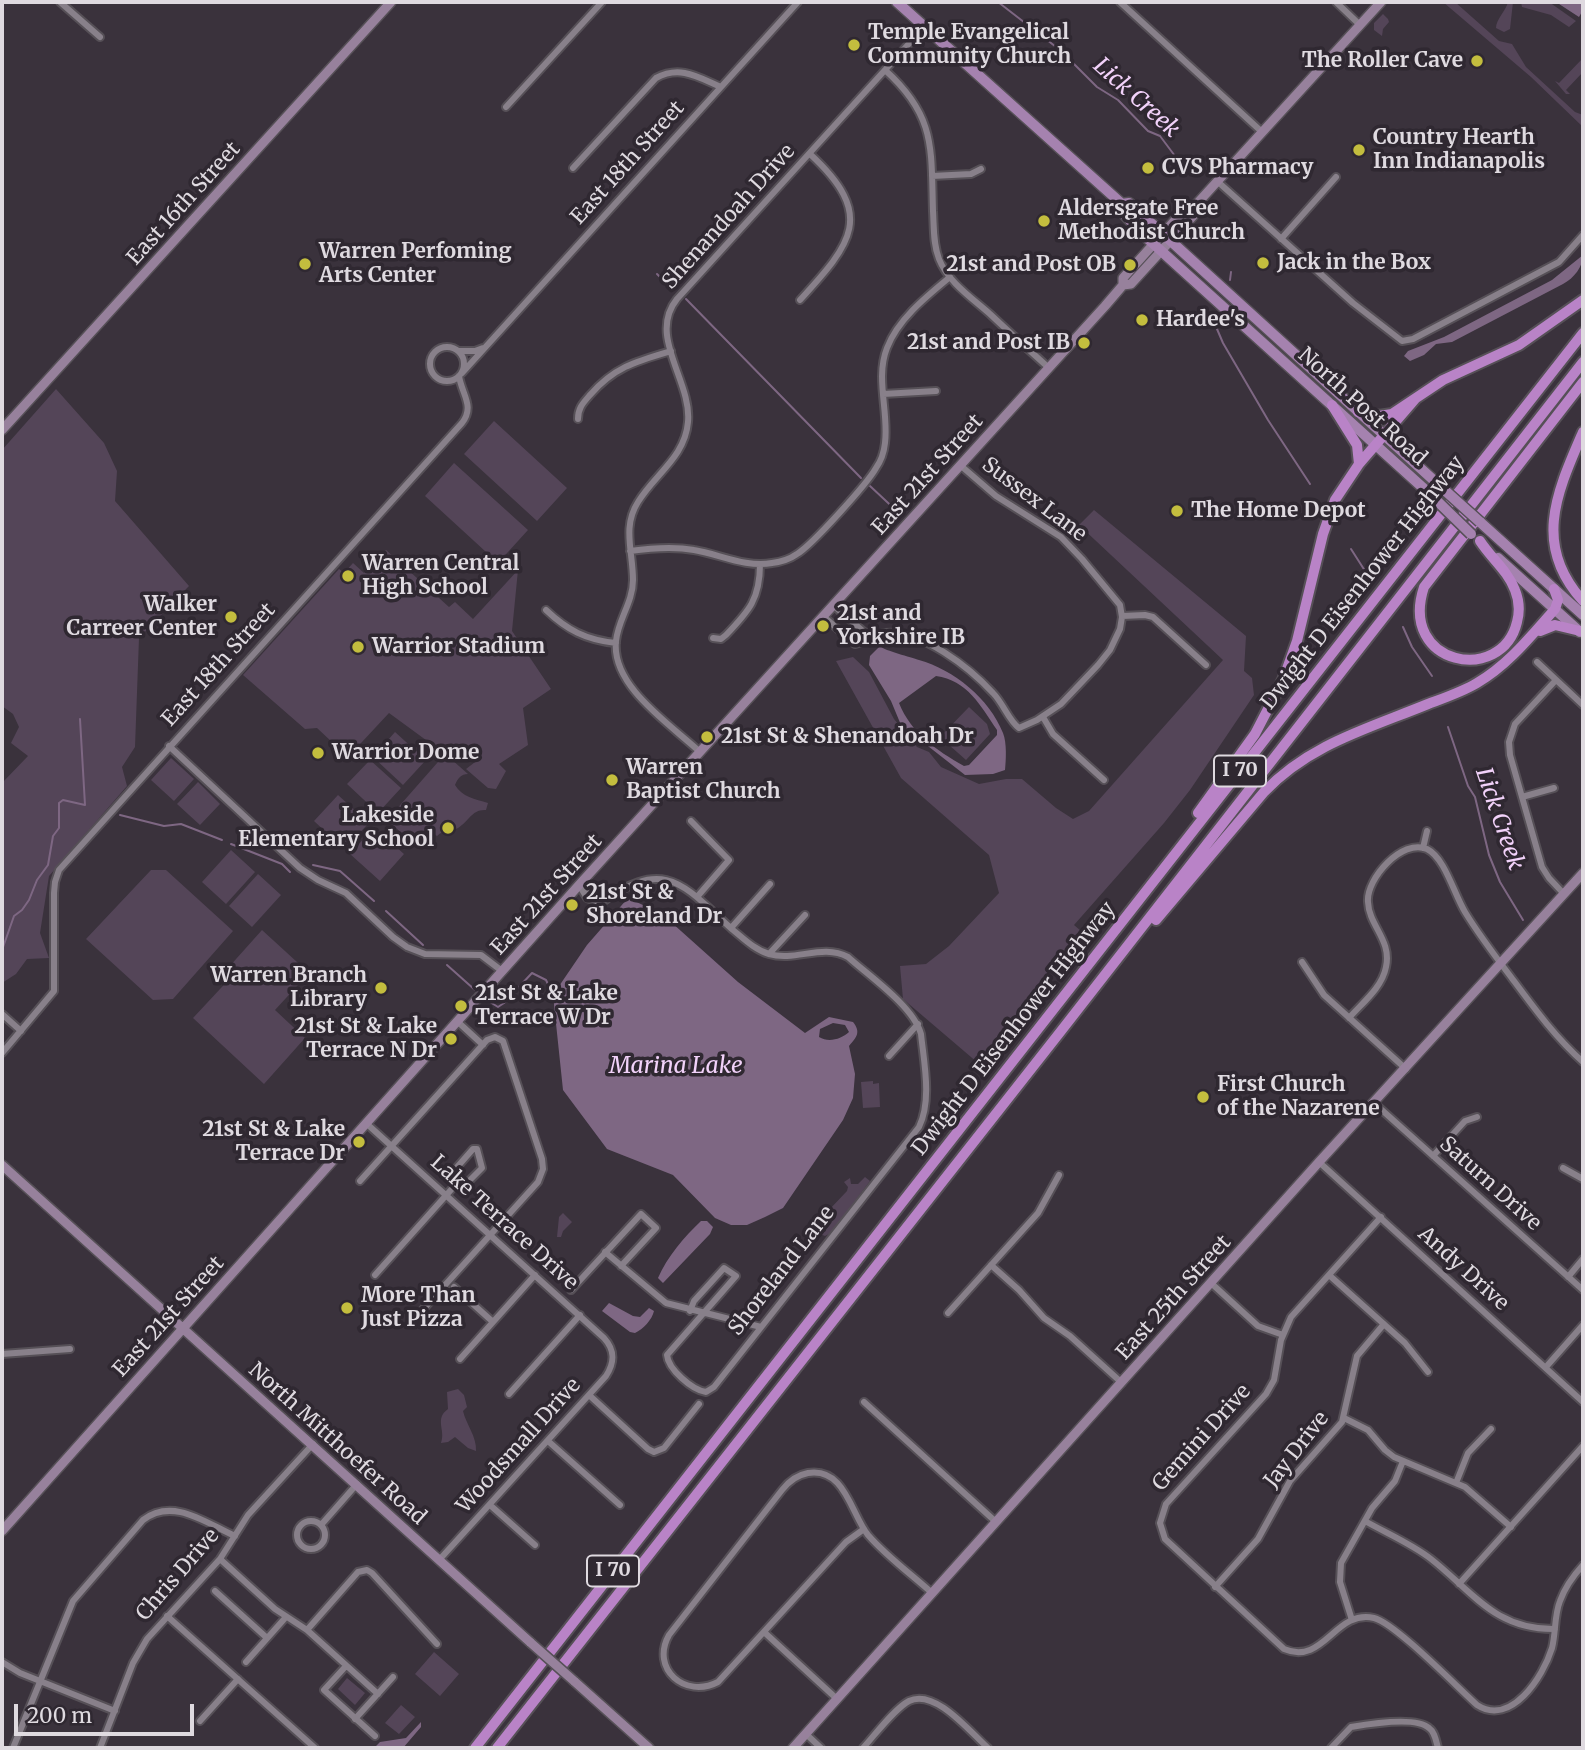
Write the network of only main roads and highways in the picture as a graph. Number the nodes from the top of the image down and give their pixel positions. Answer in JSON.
{"nodes":[{"id":1,"x":391,"y":2,"type":"edge"},
{"id":2,"x":897,"y":2,"type":"edge"},
{"id":3,"x":1381,"y":2,"type":"edge"},
{"id":4,"x":1122,"y":204,"type":"junction"},
{"id":5,"x":1166,"y":237,"type":"junction"},
{"id":6,"x":1158,"y":247,"type":"junction"},
{"id":7,"x":1214,"y":279,"type":"junction"},
{"id":8,"x":1206,"y":292,"type":"junction"},
{"id":9,"x":1583,"y":300,"type":"edge"},
{"id":10,"x":1583,"y":333,"type":"edge"},
{"id":11,"x":1583,"y":362,"type":"edge"},
{"id":12,"x":1583,"y":382,"type":"edge"},
{"id":13,"x":1416,"y":398,"type":"junction"},
{"id":14,"x":1332,"y":405,"type":"junction"},
{"id":15,"x":1358,"y":412,"type":"junction"},
{"id":16,"x":2,"y":430,"type":"edge"},
{"id":17,"x":1583,"y":432,"type":"edge"},
{"id":18,"x":1384,"y":435,"type":"junction"},
{"id":19,"x":1376,"y":445,"type":"junction"},
{"id":20,"x":1359,"y":464,"type":"junction"},
{"id":21,"x":1476,"y":538,"type":"junction"},
{"id":22,"x":1554,"y":589,"type":"junction"},
{"id":23,"x":1583,"y":601,"type":"edge"},
{"id":24,"x":1555,"y":610,"type":"junction"},
{"id":25,"x":1583,"y":615,"type":"edge"},
{"id":26,"x":1582,"y":633,"type":"edge"},
{"id":27,"x":1526,"y":641,"type":"junction"},
{"id":28,"x":1583,"y":873,"type":"edge"},
{"id":29,"x":1082,"y":973,"type":"junction"},
{"id":30,"x":1061,"y":1031,"type":"junction"},
{"id":31,"x":2,"y":1165,"type":"edge"},
{"id":32,"x":182,"y":1329,"type":"junction"},
{"id":33,"x":2,"y":1531,"type":"edge"},
{"id":34,"x":475,"y":1748,"type":"edge"},
{"id":35,"x":497,"y":1748,"type":"edge"},
{"id":36,"x":649,"y":1748,"type":"edge"},
{"id":37,"x":793,"y":1748,"type":"edge"}],
"edges":[{"from":1,"to":16,"type":"main road","name":"East 16th Street"},
{"from":2,"to":4,"type":"main road","name":"North Post Road"},
{"from":3,"to":5,"type":"main road","name":"East 21st Street"},
{"from":4,"to":5,"type":"main road","name":"North Post Road"},
{"from":4,"to":6,"type":"main road","name":"North Post Road"},
{"from":5,"to":6,"type":"main road","name":"East 21st Street"},
{"from":5,"to":7,"type":"main road","name":"North Post Road"},
{"from":6,"to":8,"type":"main road","name":"North Post Road"},
{"from":6,"to":32,"type":"main road","name":"East 21st Street"},
{"from":7,"to":8,"type":"main road"},
{"from":7,"to":15,"type":"main road","name":"North Post Road"},
{"from":8,"to":14,"type":"main road","name":"North Post Road"},
{"from":9,"to":13,"type":"highway"},
{"from":10,"to":29,"type":"highway","name":"Dwight D Eisenhower Highway","number":"I 70"},
{"from":11,"to":30,"type":"highway","name":"Dwight D Eisenhower Highway","number":"I 70"},
{"from":12,"to":21,"type":"highway"},
{"from":13,"to":15,"type":"highway"},
{"from":13,"to":18,"type":"highway"},
{"from":14,"to":19,"type":"main road","name":"North Post Road"},
{"from":14,"to":20,"type":"highway"},
{"from":15,"to":18,"type":"main road","name":"North Post Road"},
{"from":17,"to":23,"type":"highway"},
{"from":18,"to":19,"type":"highway"},
{"from":18,"to":22,"type":"main road","name":"North Post Road","bridge":true},
{"from":19,"to":20,"type":"highway"},
{"from":19,"to":21,"type":"main road","name":"North Post Road","bridge":true},
{"from":20,"to":29,"type":"highway"},
{"from":21,"to":24,"type":"main road","name":"North Post Road"},
{"from":22,"to":24,"type":"highway"},
{"from":22,"to":25,"type":"main road","name":"North Post Road"},
{"from":24,"to":26,"type":"main road","name":"North Post Road"},
{"from":24,"to":27,"type":"highway"},
{"from":26,"to":27,"type":"highway"},
{"from":27,"to":30,"type":"highway"},
{"from":28,"to":37,"type":"main road","name":"East 25th Street"},
{"from":29,"to":34,"type":"highway","name":"Dwight D Eisenhower Highway","number":"I 70"},
{"from":30,"to":35,"type":"highway","name":"Dwight D Eisenhower Highway","number":"I 70"},
{"from":31,"to":32,"type":"main road","name":"North Mitthoefer Road"},
{"from":32,"to":33,"type":"main road","name":"East 21st Street"},
{"from":32,"to":36,"type":"main road","name":"North Mitthoefer Road","bridge":true}]}
